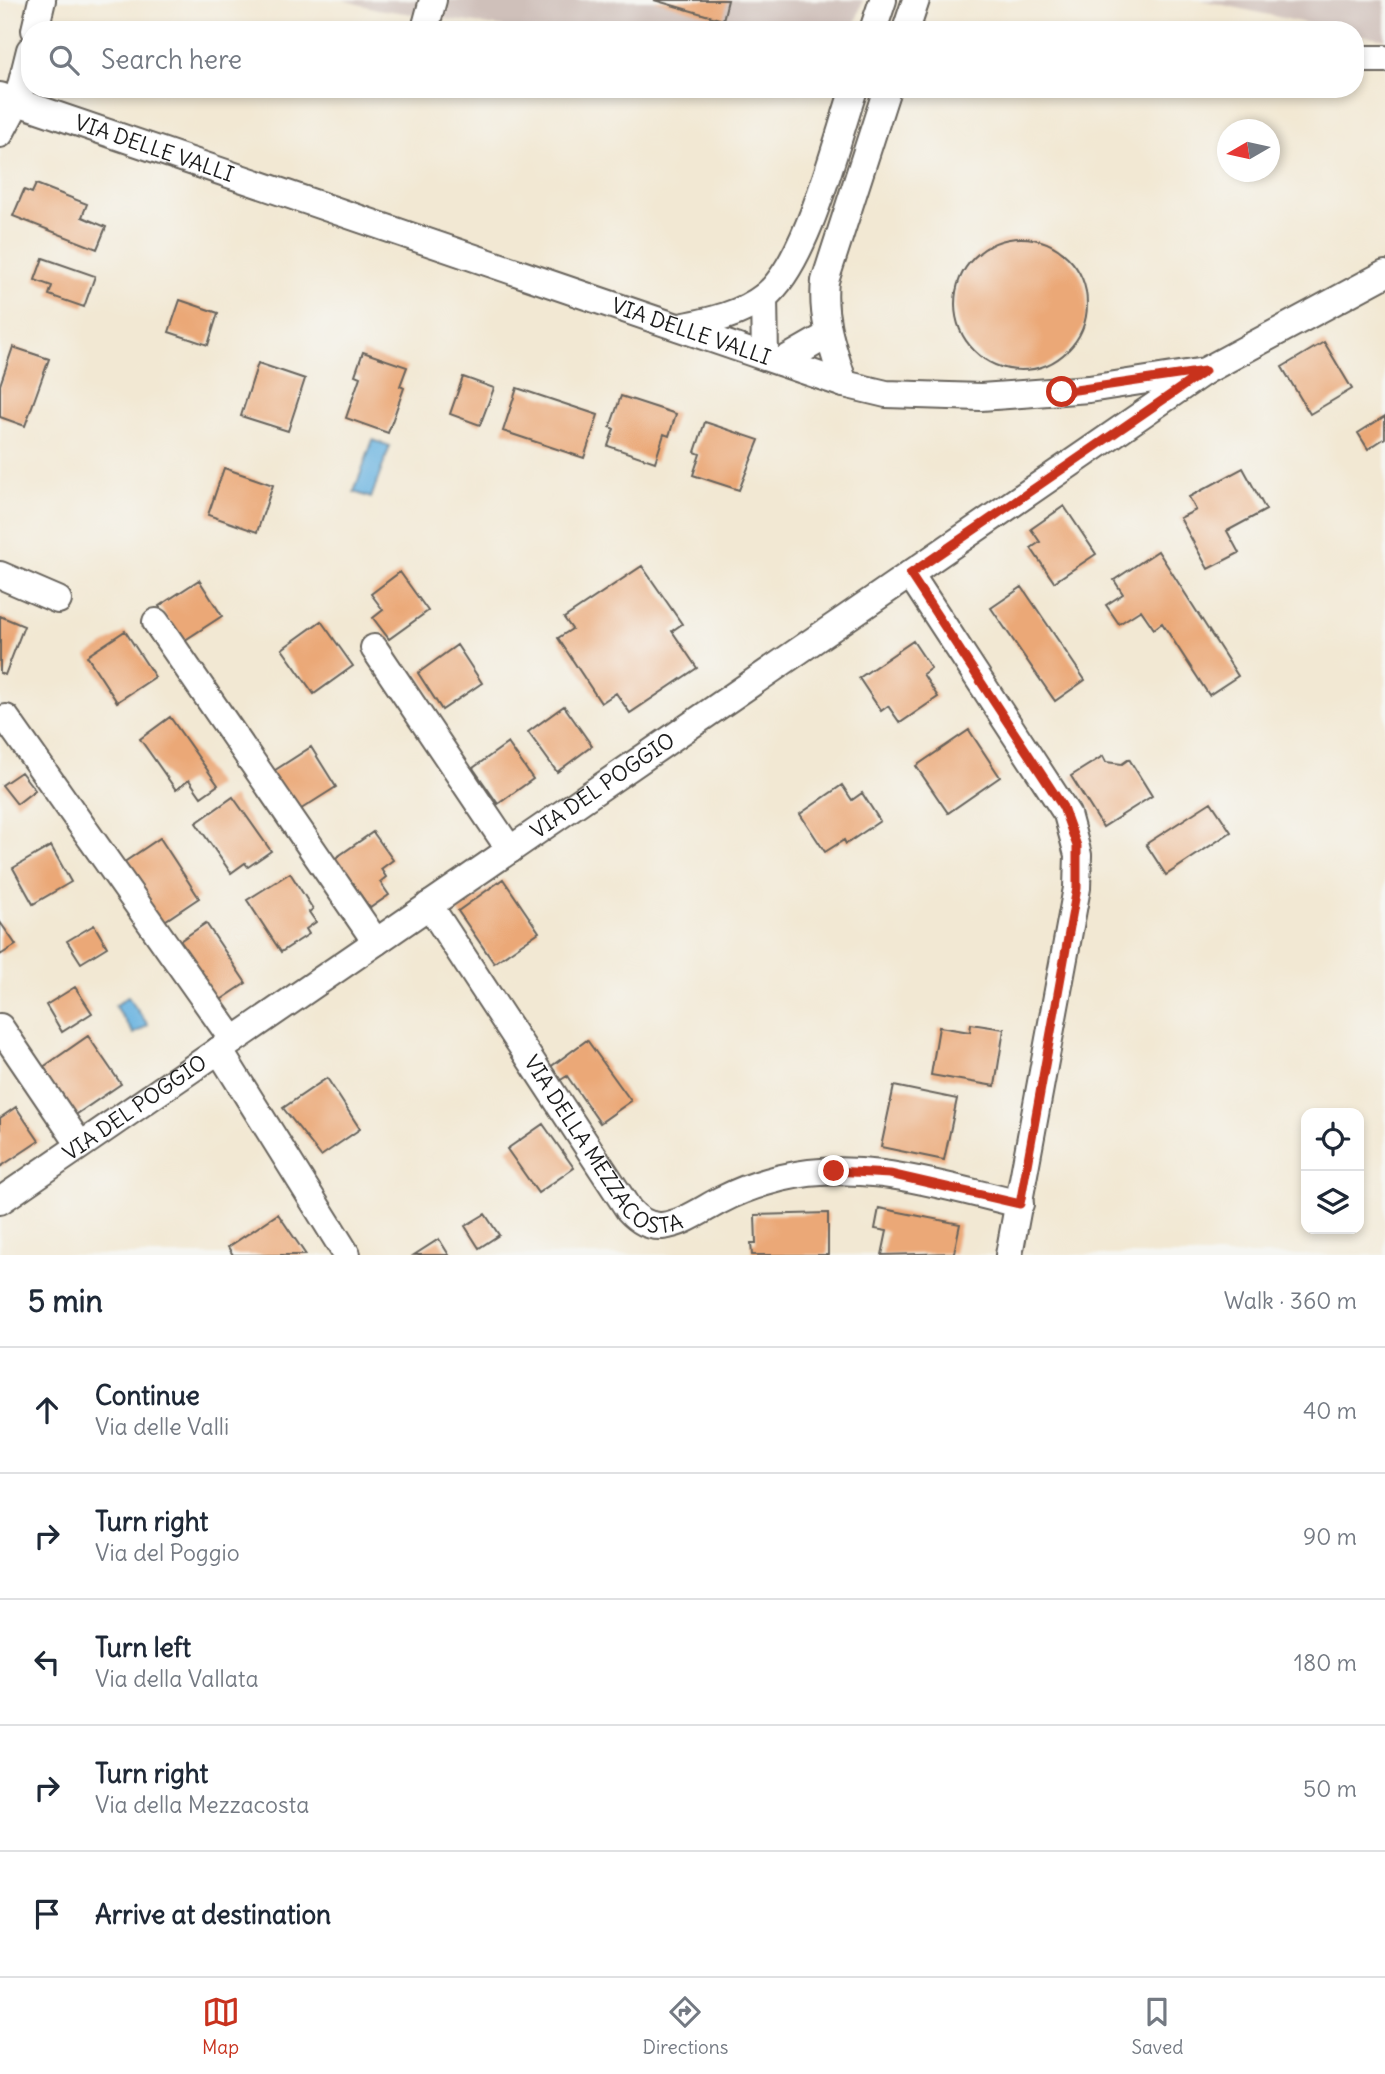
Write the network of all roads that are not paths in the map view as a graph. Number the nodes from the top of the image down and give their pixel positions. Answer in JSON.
{"nodes":[{"id":1,"x":42,"y":0,"type":"edge"},
{"id":2,"x":433,"y":0,"type":"edge"},
{"id":3,"x":883,"y":0,"type":"edge"},
{"id":4,"x":916,"y":0,"type":"edge"},
{"id":5,"x":37,"y":21,"type":"edge"},
{"id":6,"x":427,"y":21,"type":"edge"},
{"id":7,"x":876,"y":21,"type":"edge"},
{"id":8,"x":909,"y":21,"type":"edge"},
{"id":9,"x":1364,"y":59,"type":"edge"},
{"id":10,"x":1385,"y":59,"type":"edge"},
{"id":11,"x":21,"y":70,"type":"edge"},
{"id":12,"x":850,"y":98,"type":"edge"},
{"id":13,"x":884,"y":98,"type":"edge"},
{"id":14,"x":8,"y":99,"type":"edge"},
{"id":15,"x":0,"y":134,"type":"edge"},
{"id":16,"x":1385,"y":274,"type":"edge"},
{"id":17,"x":764,"y":297,"type":"junction"},
{"id":18,"x":678,"y":327,"type":"junction"},
{"id":19,"x":828,"y":335,"type":"junction"},
{"id":20,"x":773,"y":360,"type":"junction"},
{"id":21,"x":1205,"y":371,"type":"junction"},
{"id":22,"x":844,"y":384,"type":"junction"},
{"id":23,"x":910,"y":574,"type":"junction"},
{"id":24,"x":0,"y":575,"type":"edge"},
{"id":25,"x":58,"y":600,"type":"dead end"},
{"id":26,"x":156,"y":622,"type":"dead end"},
{"id":27,"x":374,"y":648,"type":"dead end"},
{"id":28,"x":6,"y":718,"type":"dead end"},
{"id":29,"x":510,"y":850,"type":"junction"},
{"id":30,"x":429,"y":905,"type":"junction"},
{"id":31,"x":376,"y":942,"type":"junction"},
{"id":32,"x":0,"y":1027,"type":"edge"},
{"id":33,"x":226,"y":1045,"type":"junction"},
{"id":34,"x":80,"y":1145,"type":"junction"},
{"id":35,"x":0,"y":1201,"type":"edge"},
{"id":36,"x":1020,"y":1204,"type":"junction"},
{"id":37,"x":347,"y":1255,"type":"edge"},
{"id":38,"x":1009,"y":1255,"type":"edge"}],
"edges":[{"from":1,"to":5,"type":"street"},
{"from":2,"to":6,"type":"street"},
{"from":3,"to":7,"type":"street"},
{"from":4,"to":8,"type":"street"},
{"from":9,"to":10,"type":"street"},
{"from":11,"to":14,"type":"street"},
{"from":12,"to":17,"type":"street"},
{"from":13,"to":19,"type":"street"},
{"from":14,"to":15,"type":"street"},
{"from":14,"to":18,"type":"street","name":"VIA DELLE VALLI"},
{"from":16,"to":21,"type":"street","name":"VIA DELLE VALLI"},
{"from":17,"to":18,"type":"street"},
{"from":17,"to":20,"type":"street"},
{"from":18,"to":20,"type":"street","name":"VIA DELLE VALLI"},
{"from":19,"to":20,"type":"street"},
{"from":19,"to":22,"type":"street"},
{"from":20,"to":22,"type":"street","name":"VIA DELLE VALLI"},
{"from":21,"to":22,"type":"street","name":"VIA DELLE VALLI"},
{"from":21,"to":23,"type":"street","name":"VIA DEL POGGIO"},
{"from":23,"to":29,"type":"street","name":"VIA DEL POGGIO"},
{"from":23,"to":36,"type":"street"},
{"from":24,"to":25,"type":"street"},
{"from":26,"to":31,"type":"street"},
{"from":27,"to":29,"type":"street"},
{"from":28,"to":33,"type":"street"},
{"from":29,"to":30,"type":"street","name":"VIA DEL POGGIO"},
{"from":30,"to":31,"type":"street","name":"VIA DEL POGGIO"},
{"from":30,"to":36,"type":"street","name":"VIA DELLA MEZZACOSTA"},
{"from":31,"to":33,"type":"street","name":"VIA DEL POGGIO"},
{"from":32,"to":34,"type":"street"},
{"from":33,"to":34,"type":"street","name":"VIA DEL POGGIO"},
{"from":33,"to":37,"type":"street"},
{"from":34,"to":35,"type":"street","name":"VIA DEL POGGIO"},
{"from":36,"to":38,"type":"street"}]}
